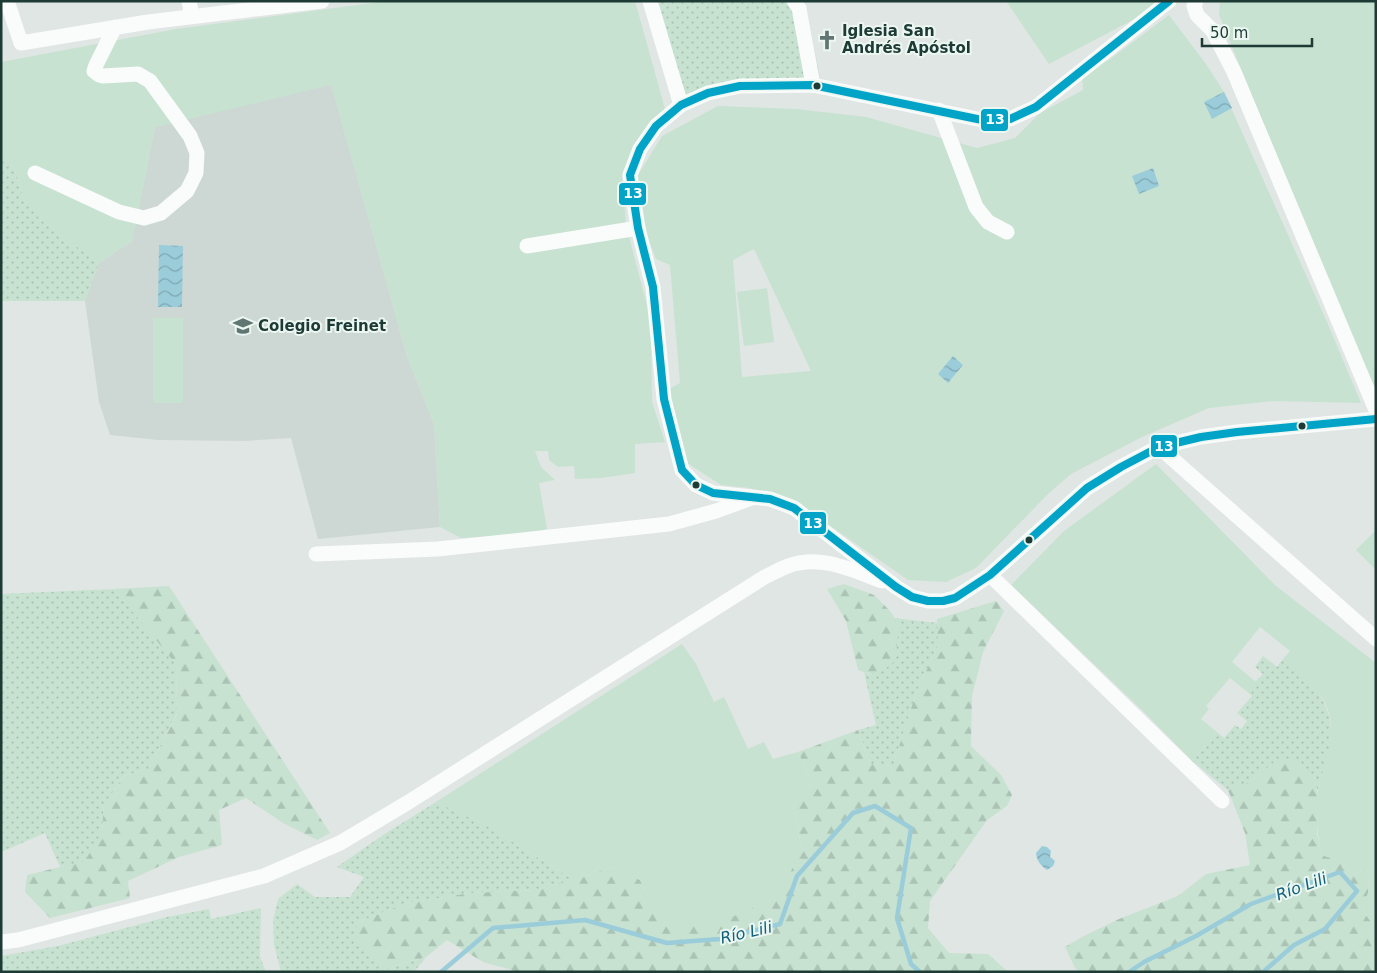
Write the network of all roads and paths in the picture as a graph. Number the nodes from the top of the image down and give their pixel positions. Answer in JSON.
{"nodes":[{"id":1,"x":7,"y":1,"type":"edge"},
{"id":2,"x":322,"y":1,"type":"edge"},
{"id":3,"x":650,"y":1,"type":"edge"},
{"id":4,"x":794,"y":1,"type":"edge"},
{"id":5,"x":1169,"y":1,"type":"edge"},
{"id":6,"x":1196,"y":1,"type":"edge"},
{"id":7,"x":262,"y":5,"type":"edge"},
{"id":8,"x":191,"y":9,"type":"edge"},
{"id":9,"x":115,"y":27,"type":"junction"},
{"id":10,"x":813,"y":84,"type":"junction"},
{"id":11,"x":681,"y":105,"type":"junction"},
{"id":12,"x":939,"y":110,"type":"junction"},
{"id":13,"x":35,"y":173,"type":"dead end"},
{"id":14,"x":638,"y":228,"type":"junction"},
{"id":15,"x":1007,"y":232,"type":"dead end"},
{"id":16,"x":527,"y":246,"type":"dead end"},
{"id":17,"x":1376,"y":410,"type":"edge"},
{"id":18,"x":1376,"y":418,"type":"edge"},
{"id":19,"x":1158,"y":447,"type":"junction"},
{"id":20,"x":752,"y":498,"type":"junction"},
{"id":21,"x":316,"y":554,"type":"dead end"},
{"id":22,"x":990,"y":575,"type":"junction"},
{"id":23,"x":896,"y":587,"type":"junction"},
{"id":24,"x":1376,"y":639,"type":"edge"},
{"id":25,"x":1222,"y":802,"type":"dead end"},
{"id":26,"x":1,"y":942,"type":"edge"}],
"edges":[{"from":1,"to":9,"type":"street"},
{"from":2,"to":7,"type":"street"},
{"from":3,"to":11,"type":"street"},
{"from":4,"to":10,"type":"street"},
{"from":5,"to":12,"type":"street"},
{"from":6,"to":17,"type":"street"},
{"from":7,"to":8,"type":"street"},
{"from":8,"to":9,"type":"street"},
{"from":9,"to":13,"type":"street"},
{"from":10,"to":11,"type":"street"},
{"from":10,"to":12,"type":"street"},
{"from":11,"to":14,"type":"street"},
{"from":12,"to":15,"type":"street"},
{"from":14,"to":16,"type":"street"},
{"from":14,"to":20,"type":"street"},
{"from":18,"to":19,"type":"street"},
{"from":19,"to":22,"type":"street"},
{"from":19,"to":24,"type":"street"},
{"from":20,"to":21,"type":"street"},
{"from":20,"to":23,"type":"street"},
{"from":22,"to":23,"type":"street"},
{"from":22,"to":25,"type":"street"},
{"from":23,"to":26,"type":"street"}]}
